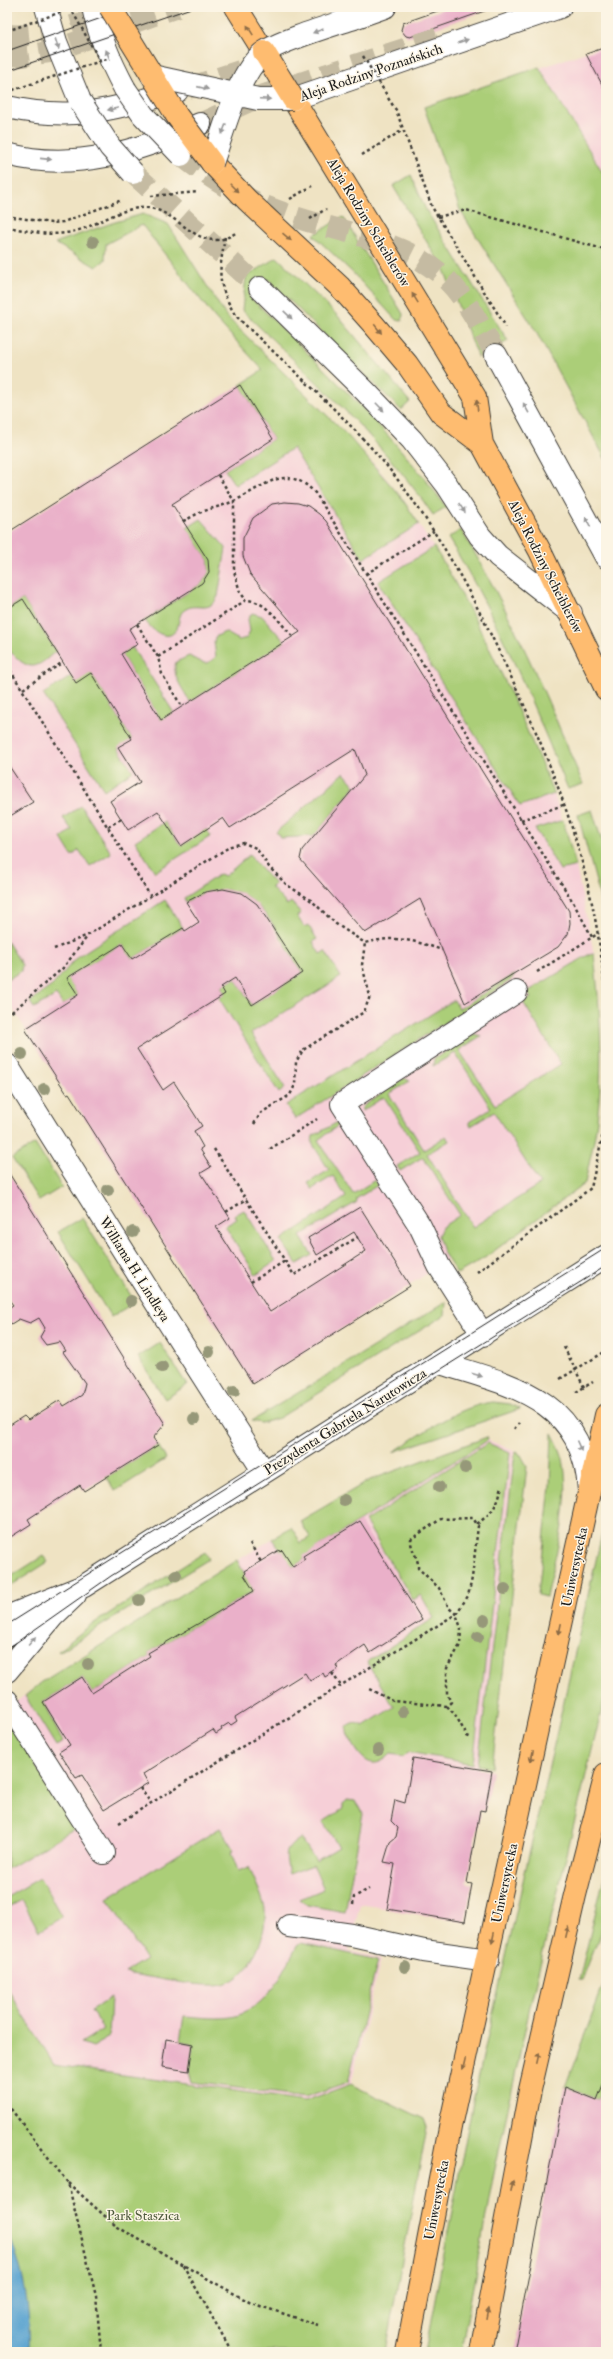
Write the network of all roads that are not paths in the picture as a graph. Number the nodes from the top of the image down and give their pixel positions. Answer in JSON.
{"nodes":[{"id":1,"x":46,"y":7,"type":"edge"},
{"id":2,"x":93,"y":7,"type":"edge"},
{"id":3,"x":110,"y":7,"type":"edge"},
{"id":4,"x":236,"y":7,"type":"edge"},
{"id":5,"x":385,"y":7,"type":"edge"},
{"id":6,"x":560,"y":7,"type":"edge"},
{"id":7,"x":264,"y":52,"type":"junction"},
{"id":8,"x":152,"y":76,"type":"junction"},
{"id":9,"x":177,"y":91,"type":"tunnel mouth"},
{"id":10,"x":237,"y":96,"type":"junction"},
{"id":11,"x":293,"y":99,"type":"junction"},
{"id":12,"x":7,"y":107,"type":"edge"},
{"id":13,"x":200,"y":124,"type":"tunnel mouth"},
{"id":14,"x":7,"y":154,"type":"edge"},
{"id":15,"x":181,"y":155,"type":"tunnel mouth"},
{"id":16,"x":212,"y":163,"type":"junction"},
{"id":17,"x":133,"y":173,"type":"tunnel mouth"},
{"id":18,"x":260,"y":288,"type":"tunnel mouth"},
{"id":19,"x":496,"y":355,"type":"tunnel mouth"},
{"id":20,"x":482,"y":444,"type":"junction"},
{"id":21,"x":606,"y":557,"type":"edge"},
{"id":22,"x":571,"y":613,"type":"junction"},
{"id":23,"x":606,"y":689,"type":"edge"},
{"id":24,"x":516,"y":992,"type":"road end"},
{"id":25,"x":7,"y":1065,"type":"edge"},
{"id":26,"x":606,"y":1256,"type":"edge"},
{"id":27,"x":483,"y":1335,"type":"junction"},
{"id":28,"x":440,"y":1362,"type":"junction"},
{"id":29,"x":606,"y":1415,"type":"edge"},
{"id":30,"x":264,"y":1472,"type":"junction"},
{"id":31,"x":590,"y":1495,"type":"junction"},
{"id":32,"x":84,"y":1586,"type":"junction"},
{"id":33,"x":7,"y":1616,"type":"edge"},
{"id":34,"x":7,"y":1636,"type":"edge"},
{"id":35,"x":7,"y":1671,"type":"edge"},
{"id":36,"x":7,"y":1701,"type":"edge"},
{"id":37,"x":606,"y":1774,"type":"edge"},
{"id":38,"x":104,"y":1853,"type":"dead end"},
{"id":39,"x":289,"y":1926,"type":"dead end"},
{"id":40,"x":488,"y":1960,"type":"junction"},
{"id":41,"x":407,"y":2352,"type":"edge"},
{"id":42,"x":481,"y":2352,"type":"edge"}],
"edges":[{"from":1,"to":17,"type":"street","one_way":true,"bridge":true},
{"from":15,"to":2,"type":"street","one_way":true,"bridge":true},
{"from":3,"to":8,"type":"main road","name":"Aleja Rodziny Scheiblerów","bridge":true},
{"from":7,"to":4,"type":"main road","name":"Aleja Rodziny Scheiblerów","one_way":true},
{"from":5,"to":7,"type":"street","one_way":true,"bridge":true},
{"from":11,"to":6,"type":"street","name":"Aleja Rodziny Poznańskich","one_way":true},
{"from":7,"to":10,"type":"street","bridge":true},
{"from":7,"to":11,"type":"main road","name":"Aleja Rodziny Scheiblerów","bridge":true},
{"from":8,"to":10,"type":"street","one_way":true,"bridge":true},
{"from":8,"to":16,"type":"main road","name":"Aleja Rodziny Scheiblerów","bridge":true},
{"from":9,"to":12,"type":"street","one_way":true},
{"from":10,"to":11,"type":"street","name":"Aleja Rodziny Poznańskich","one_way":true,"bridge":true},
{"from":10,"to":16,"type":"street","one_way":true,"bridge":true},
{"from":20,"to":11,"type":"main road","name":"Aleja Rodziny Scheiblerów","one_way":true},
{"from":14,"to":13,"type":"street","one_way":true},
{"from":16,"to":20,"type":"main road","name":"Aleja Rodziny Scheiblerów","one_way":true},
{"from":18,"to":22,"type":"street","one_way":true},
{"from":21,"to":19,"type":"street","one_way":true},
{"from":20,"to":22,"type":"main road","name":"Aleja Rodziny Scheiblerów"},
{"from":22,"to":23,"type":"main road","name":"Aleja Rodziny Scheiblerów"},
{"from":24,"to":27,"type":"street"},
{"from":25,"to":30,"type":"street","name":"Williama H. Lindleya"},
{"from":26,"to":27,"type":"street","name":"Prezydenta Gabriela Narutowicza"},
{"from":27,"to":28,"type":"street","name":"Prezydenta Gabriela Narutowicza"},
{"from":28,"to":30,"type":"street","name":"Prezydenta Gabriela Narutowicza"},
{"from":28,"to":31,"type":"street","one_way":true},
{"from":29,"to":31,"type":"main road","name":"Uniwersytecka"},
{"from":30,"to":32,"type":"street","name":"Prezydenta Gabriela Narutowicza"},
{"from":31,"to":40,"type":"main road","name":"Uniwersytecka","one_way":true},
{"from":32,"to":33,"type":"street","name":"Prezydenta Gabriela Narutowicza"},
{"from":32,"to":34,"type":"street"},
{"from":35,"to":32,"type":"street","name":"Prezydenta Gabriela Narutowicza","one_way":true},
{"from":36,"to":38,"type":"street"},
{"from":42,"to":37,"type":"main road","one_way":true},
{"from":39,"to":40,"type":"street"},
{"from":40,"to":41,"type":"main road","name":"Uniwersytecka","one_way":true}]}
